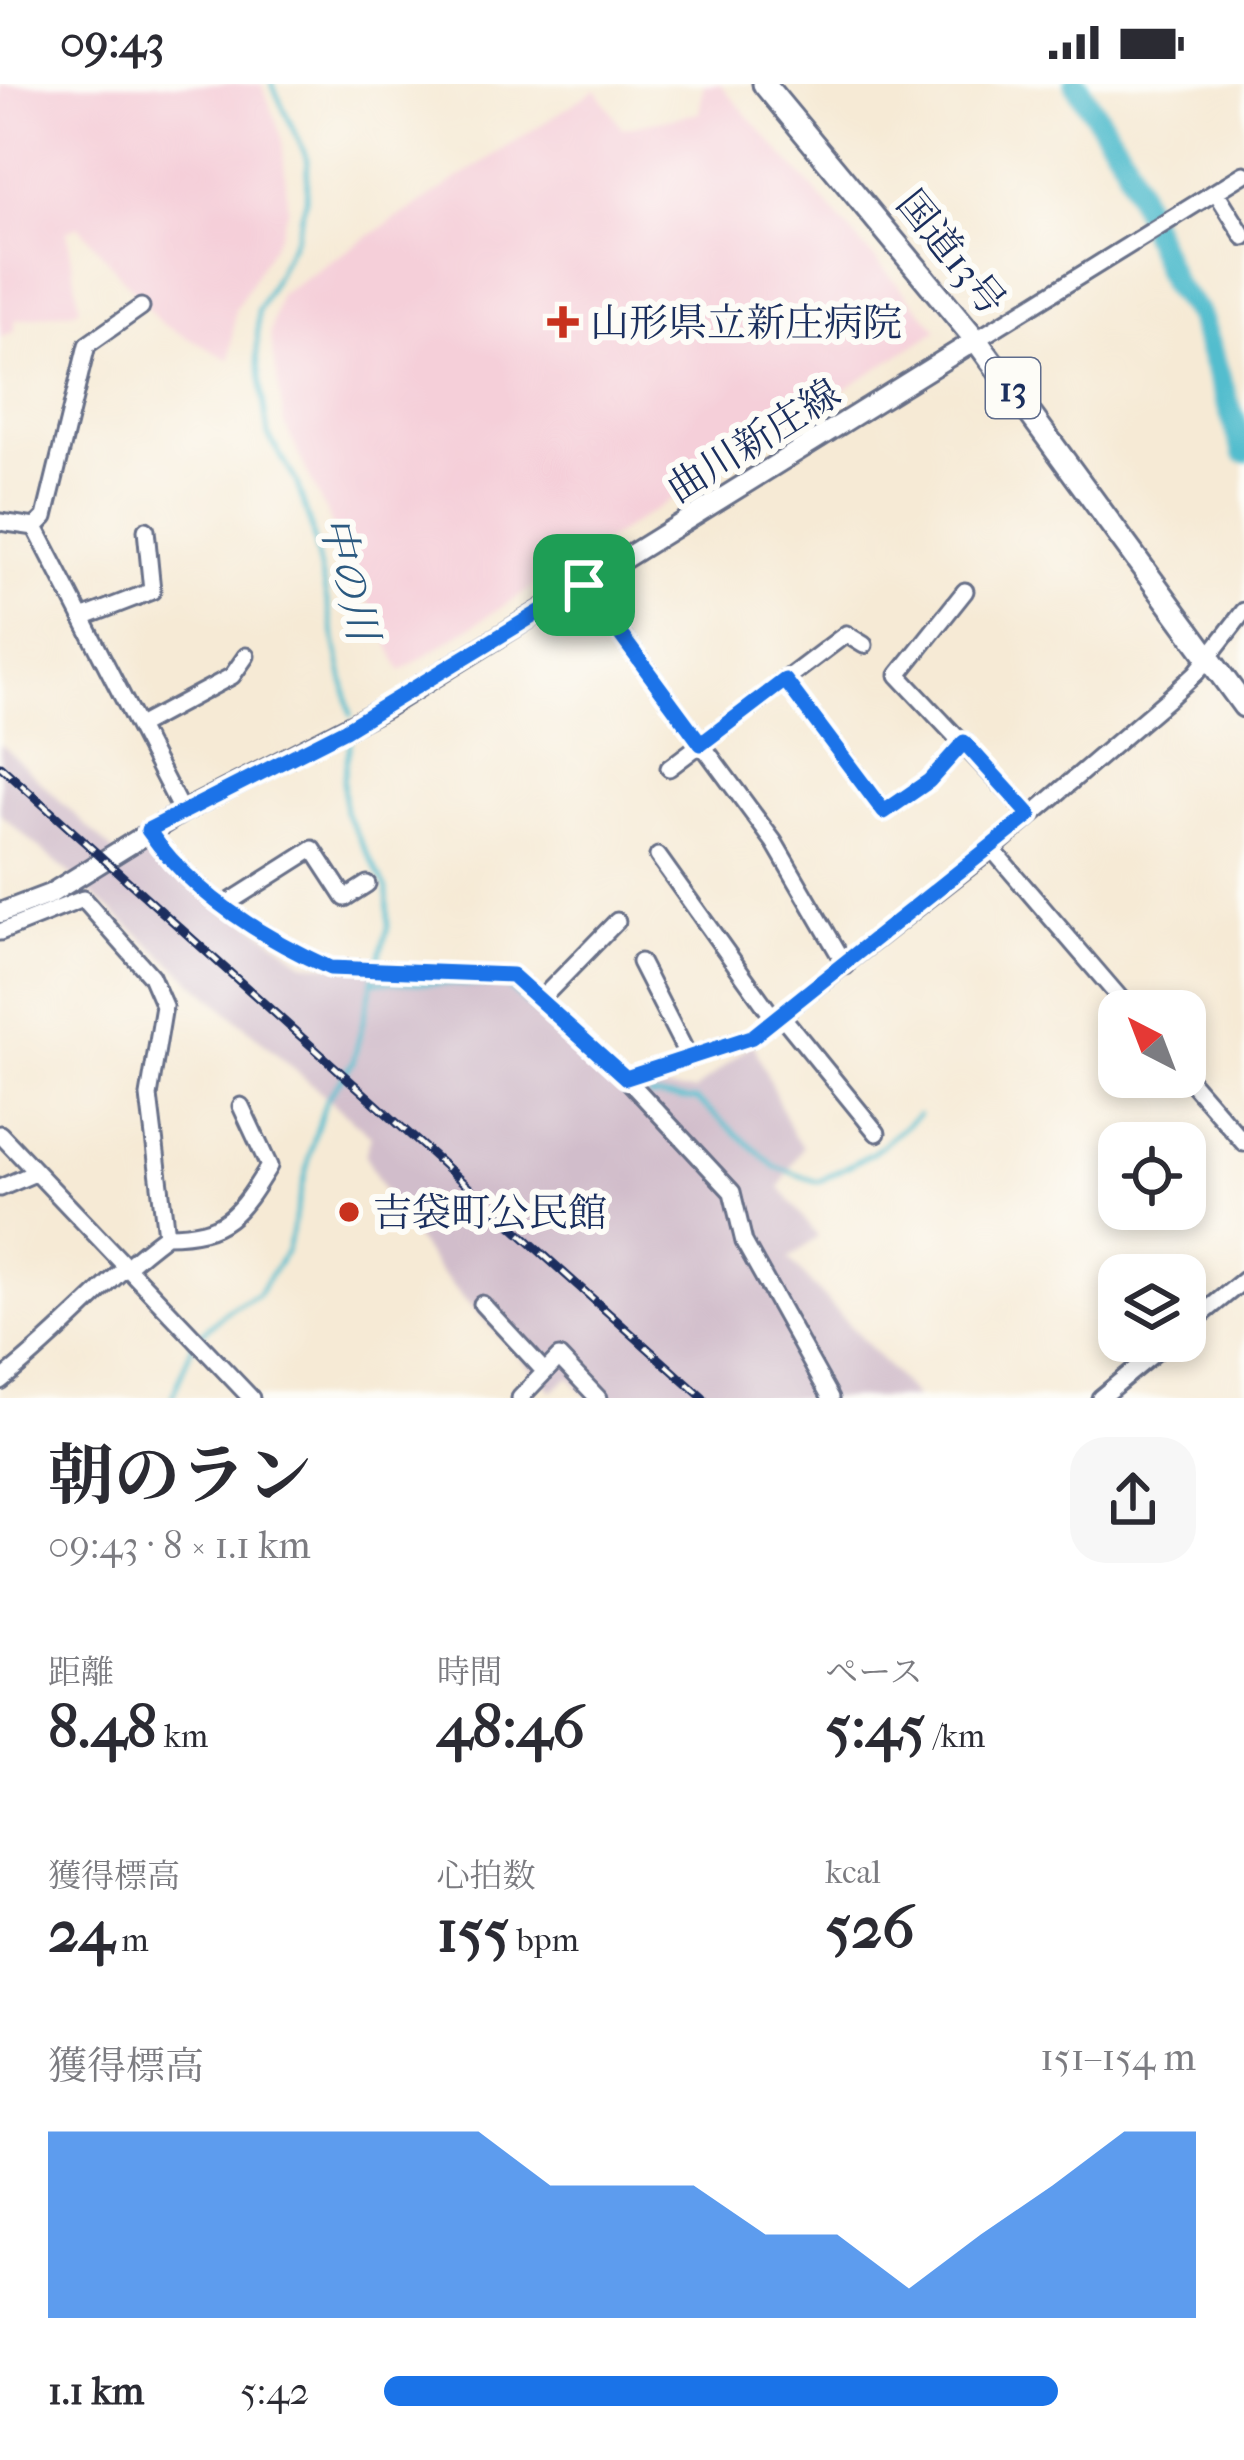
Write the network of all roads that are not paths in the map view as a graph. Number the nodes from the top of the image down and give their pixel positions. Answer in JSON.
{"nodes":[{"id":1,"x":764,"y":84,"type":"edge"},
{"id":2,"x":1244,"y":174,"type":"edge"},
{"id":3,"x":1216,"y":192,"type":"junction"},
{"id":4,"x":1244,"y":237,"type":"edge"},
{"id":5,"x":141,"y":307,"type":"dead end"},
{"id":6,"x":976,"y":340,"type":"junction"},
{"id":7,"x":0,"y":522,"type":"edge"},
{"id":8,"x":35,"y":527,"type":"junction"},
{"id":9,"x":146,"y":530,"type":"dead end"},
{"id":10,"x":584,"y":585,"type":"junction"},
{"id":11,"x":965,"y":591,"type":"dead end"},
{"id":12,"x":1244,"y":611,"type":"edge"},
{"id":13,"x":82,"y":618,"type":"junction"},
{"id":14,"x":864,"y":645,"type":"dead end"},
{"id":15,"x":246,"y":656,"type":"dead end"},
{"id":16,"x":1209,"y":657,"type":"junction"},
{"id":17,"x":785,"y":680,"type":"junction"},
{"id":18,"x":1244,"y":706,"type":"edge"},
{"id":19,"x":139,"y":726,"type":"junction"},
{"id":20,"x":964,"y":742,"type":"junction"},
{"id":21,"x":701,"y":744,"type":"junction"},
{"id":22,"x":669,"y":768,"type":"dead end"},
{"id":23,"x":182,"y":812,"type":"junction"},
{"id":24,"x":1030,"y":815,"type":"junction"},
{"id":25,"x":148,"y":830,"type":"junction"},
{"id":26,"x":992,"y":849,"type":"junction"},
{"id":27,"x":658,"y":856,"type":"dead end"},
{"id":28,"x":367,"y":884,"type":"dead end"},
{"id":29,"x":223,"y":906,"type":"junction"},
{"id":30,"x":0,"y":913,"type":"edge"},
{"id":31,"x":617,"y":922,"type":"dead end"},
{"id":32,"x":0,"y":932,"type":"edge"},
{"id":33,"x":640,"y":962,"type":"dead end"},
{"id":34,"x":846,"y":966,"type":"junction"},
{"id":35,"x":1113,"y":990,"type":"edge"},
{"id":36,"x":542,"y":998,"type":"junction"},
{"id":37,"x":778,"y":1017,"type":"junction"},
{"id":38,"x":689,"y":1058,"type":"junction"},
{"id":39,"x":626,"y":1078,"type":"junction"},
{"id":40,"x":1205,"y":1098,"type":"edge"},
{"id":41,"x":241,"y":1106,"type":"dead end"},
{"id":42,"x":877,"y":1133,"type":"dead end"},
{"id":43,"x":0,"y":1134,"type":"edge"},
{"id":44,"x":1244,"y":1144,"type":"edge"},
{"id":45,"x":35,"y":1173,"type":"junction"},
{"id":46,"x":0,"y":1188,"type":"edge"},
{"id":47,"x":166,"y":1234,"type":"junction"},
{"id":48,"x":122,"y":1267,"type":"junction"},
{"id":49,"x":1244,"y":1280,"type":"edge"},
{"id":50,"x":482,"y":1304,"type":"dead end"},
{"id":51,"x":1206,"y":1311,"type":"edge"},
{"id":52,"x":1144,"y":1362,"type":"edge"},
{"id":53,"x":545,"y":1372,"type":"junction"},
{"id":54,"x":0,"y":1382,"type":"edge"},
{"id":55,"x":251,"y":1398,"type":"edge"},
{"id":56,"x":520,"y":1398,"type":"edge"},
{"id":57,"x":598,"y":1398,"type":"edge"},
{"id":58,"x":831,"y":1398,"type":"edge"},
{"id":59,"x":1100,"y":1398,"type":"edge"}],
"edges":[{"from":1,"to":6,"type":"highway","name":"国道13号","number":"13"},
{"from":2,"to":3,"type":"street"},
{"from":3,"to":4,"type":"street"},
{"from":3,"to":6,"type":"street"},
{"from":5,"to":8,"type":"street"},
{"from":6,"to":10,"type":"main road","name":"曲川新庄線"},
{"from":6,"to":16,"type":"highway","name":"国道13号","number":"13"},
{"from":7,"to":8,"type":"street"},
{"from":8,"to":13,"type":"street"},
{"from":9,"to":13,"type":"street"},
{"from":10,"to":21,"type":"street"},
{"from":10,"to":23,"type":"main road","name":"曲川新庄線"},
{"from":11,"to":20,"type":"street"},
{"from":12,"to":16,"type":"street"},
{"from":13,"to":19,"type":"street"},
{"from":14,"to":17,"type":"street"},
{"from":15,"to":19,"type":"street"},
{"from":16,"to":18,"type":"highway","name":"国道13号","number":"13"},
{"from":16,"to":24,"type":"street"},
{"from":17,"to":20,"type":"street"},
{"from":17,"to":21,"type":"street"},
{"from":19,"to":23,"type":"street"},
{"from":20,"to":24,"type":"street"},
{"from":21,"to":22,"type":"street"},
{"from":21,"to":34,"type":"street"},
{"from":23,"to":25,"type":"main road","name":"曲川新庄線"},
{"from":24,"to":26,"type":"street"},
{"from":25,"to":29,"type":"street"},
{"from":25,"to":30,"type":"main road","name":"曲川新庄線"},
{"from":26,"to":34,"type":"street"},
{"from":26,"to":35,"type":"street"},
{"from":27,"to":37,"type":"street"},
{"from":28,"to":29,"type":"street"},
{"from":29,"to":36,"type":"street"},
{"from":31,"to":36,"type":"street"},
{"from":32,"to":47,"type":"street"},
{"from":33,"to":38,"type":"street"},
{"from":34,"to":37,"type":"street"},
{"from":36,"to":39,"type":"street"},
{"from":37,"to":38,"type":"street"},
{"from":37,"to":42,"type":"street"},
{"from":38,"to":39,"type":"street"},
{"from":39,"to":58,"type":"street"},
{"from":40,"to":44,"type":"street"},
{"from":41,"to":47,"type":"street"},
{"from":43,"to":45,"type":"street"},
{"from":45,"to":46,"type":"street"},
{"from":45,"to":48,"type":"street"},
{"from":47,"to":48,"type":"street"},
{"from":48,"to":54,"type":"street"},
{"from":48,"to":55,"type":"street"},
{"from":49,"to":51,"type":"street"},
{"from":50,"to":53,"type":"street"},
{"from":52,"to":59,"type":"street"},
{"from":53,"to":56,"type":"street"},
{"from":53,"to":57,"type":"street"}]}
